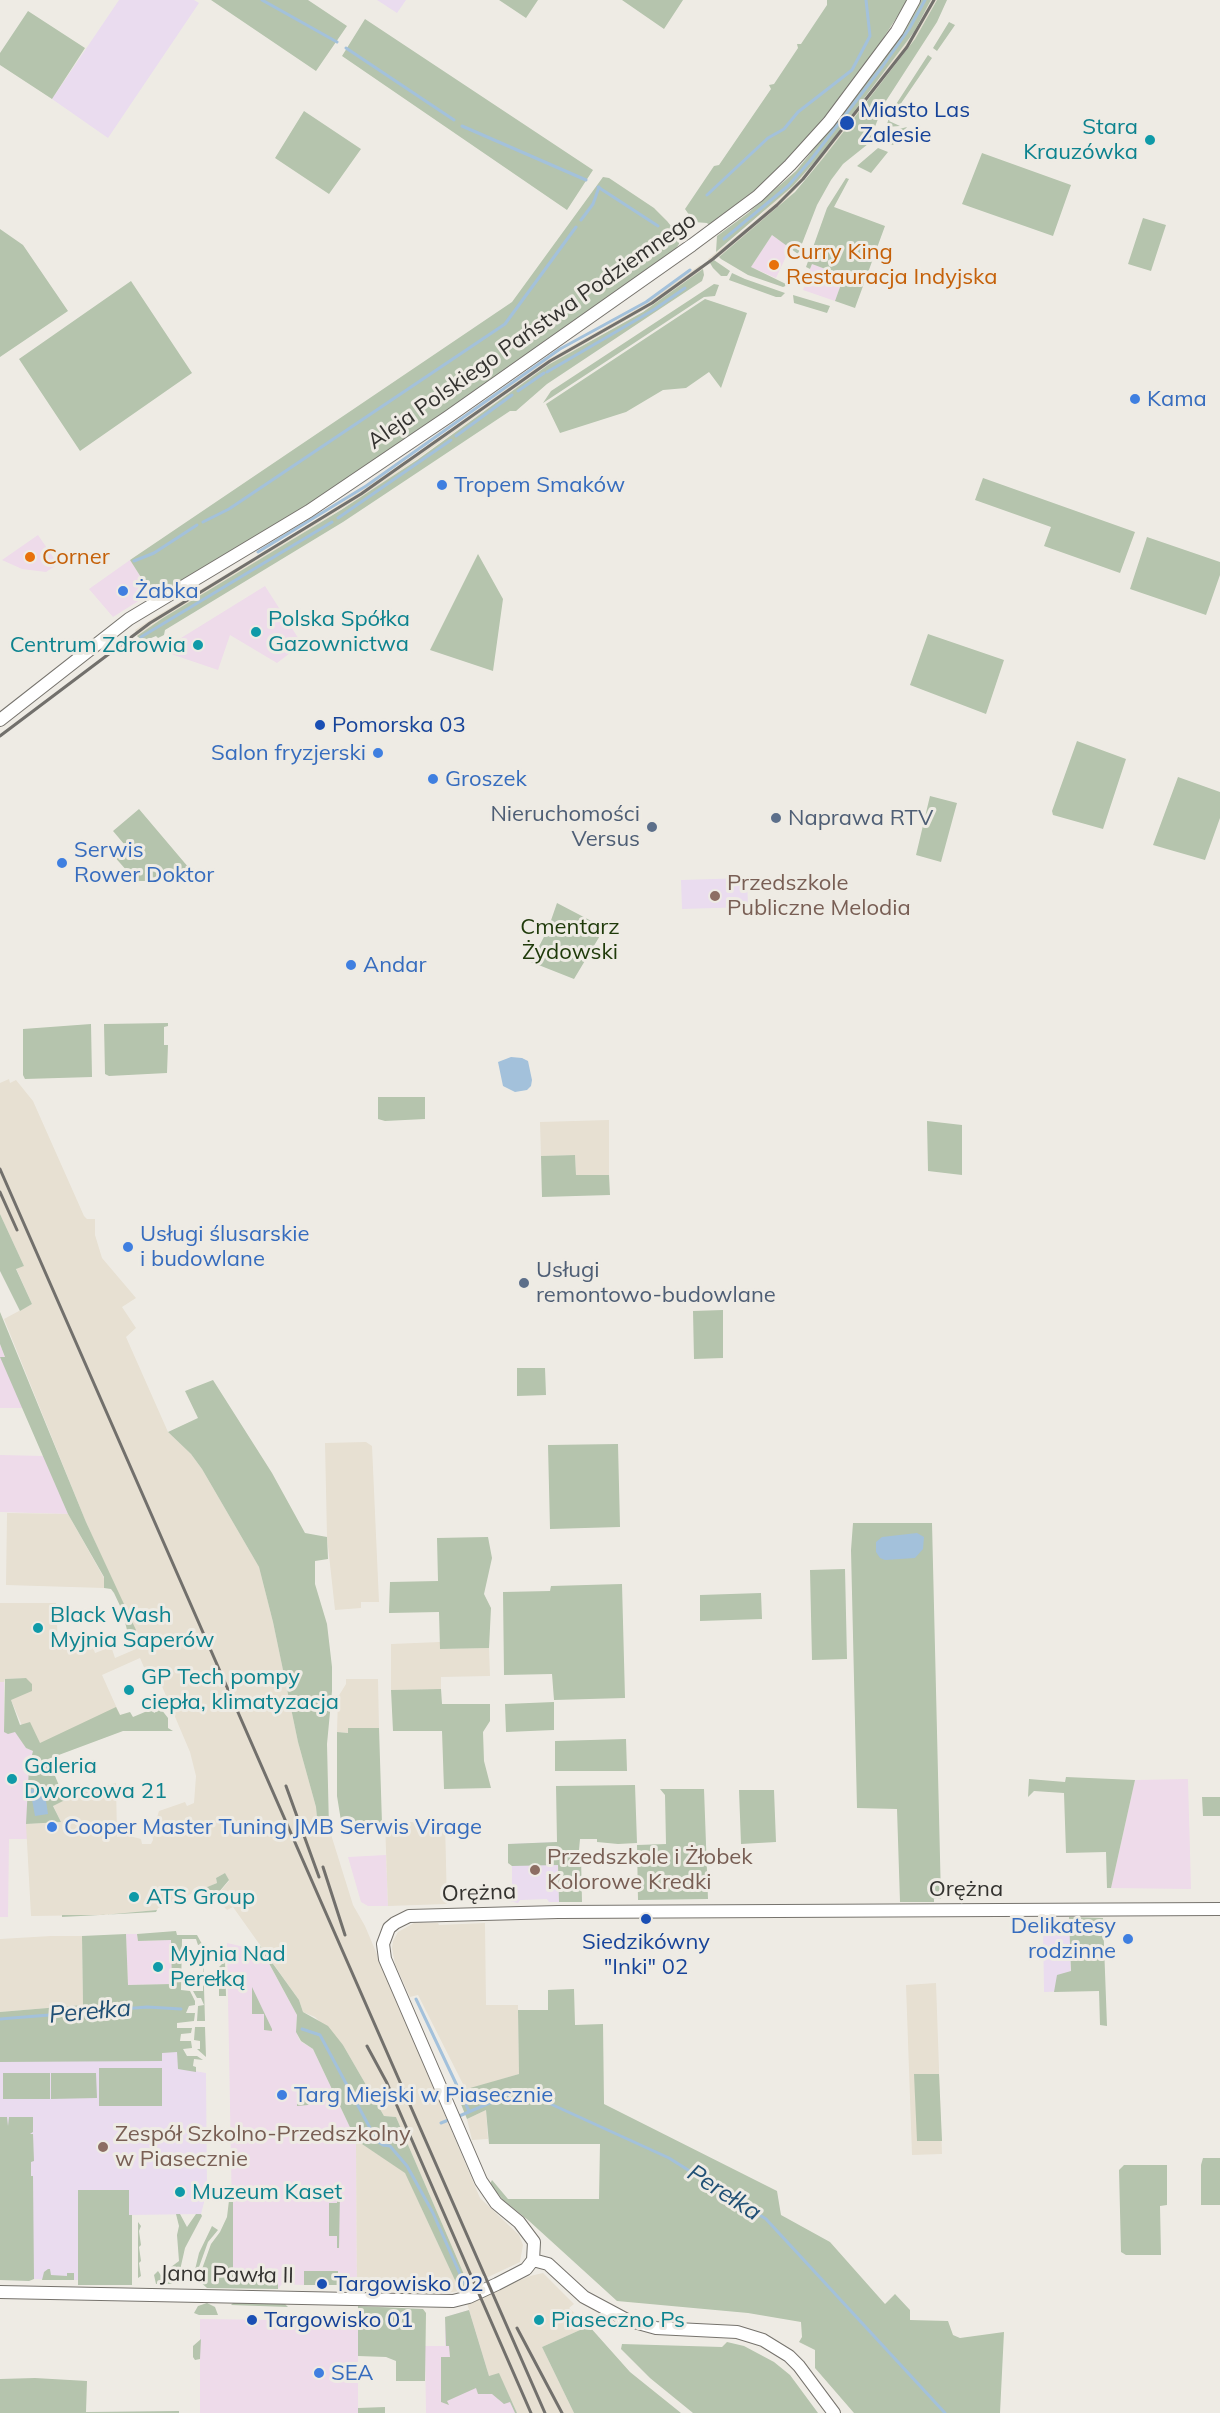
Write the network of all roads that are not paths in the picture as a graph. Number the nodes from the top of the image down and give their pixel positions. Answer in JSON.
{"nodes":[{"id":1,"x":914,"y":0,"type":"edge"},
{"id":2,"x":0,"y":720,"type":"edge"},
{"id":3,"x":1220,"y":1909,"type":"edge"},
{"id":4,"x":533,"y":2260,"type":"junction"},
{"id":5,"x":0,"y":2292,"type":"edge"},
{"id":6,"x":834,"y":2413,"type":"edge"}],
"edges":[{"from":1,"to":2,"type":"street","name":"Aleja Polskiego Państwa Podziemnego"},
{"from":3,"to":4,"type":"street","name":"Orężna"},
{"from":4,"to":5,"type":"street","name":"Jana Pawła II"},
{"from":4,"to":6,"type":"street"}]}
